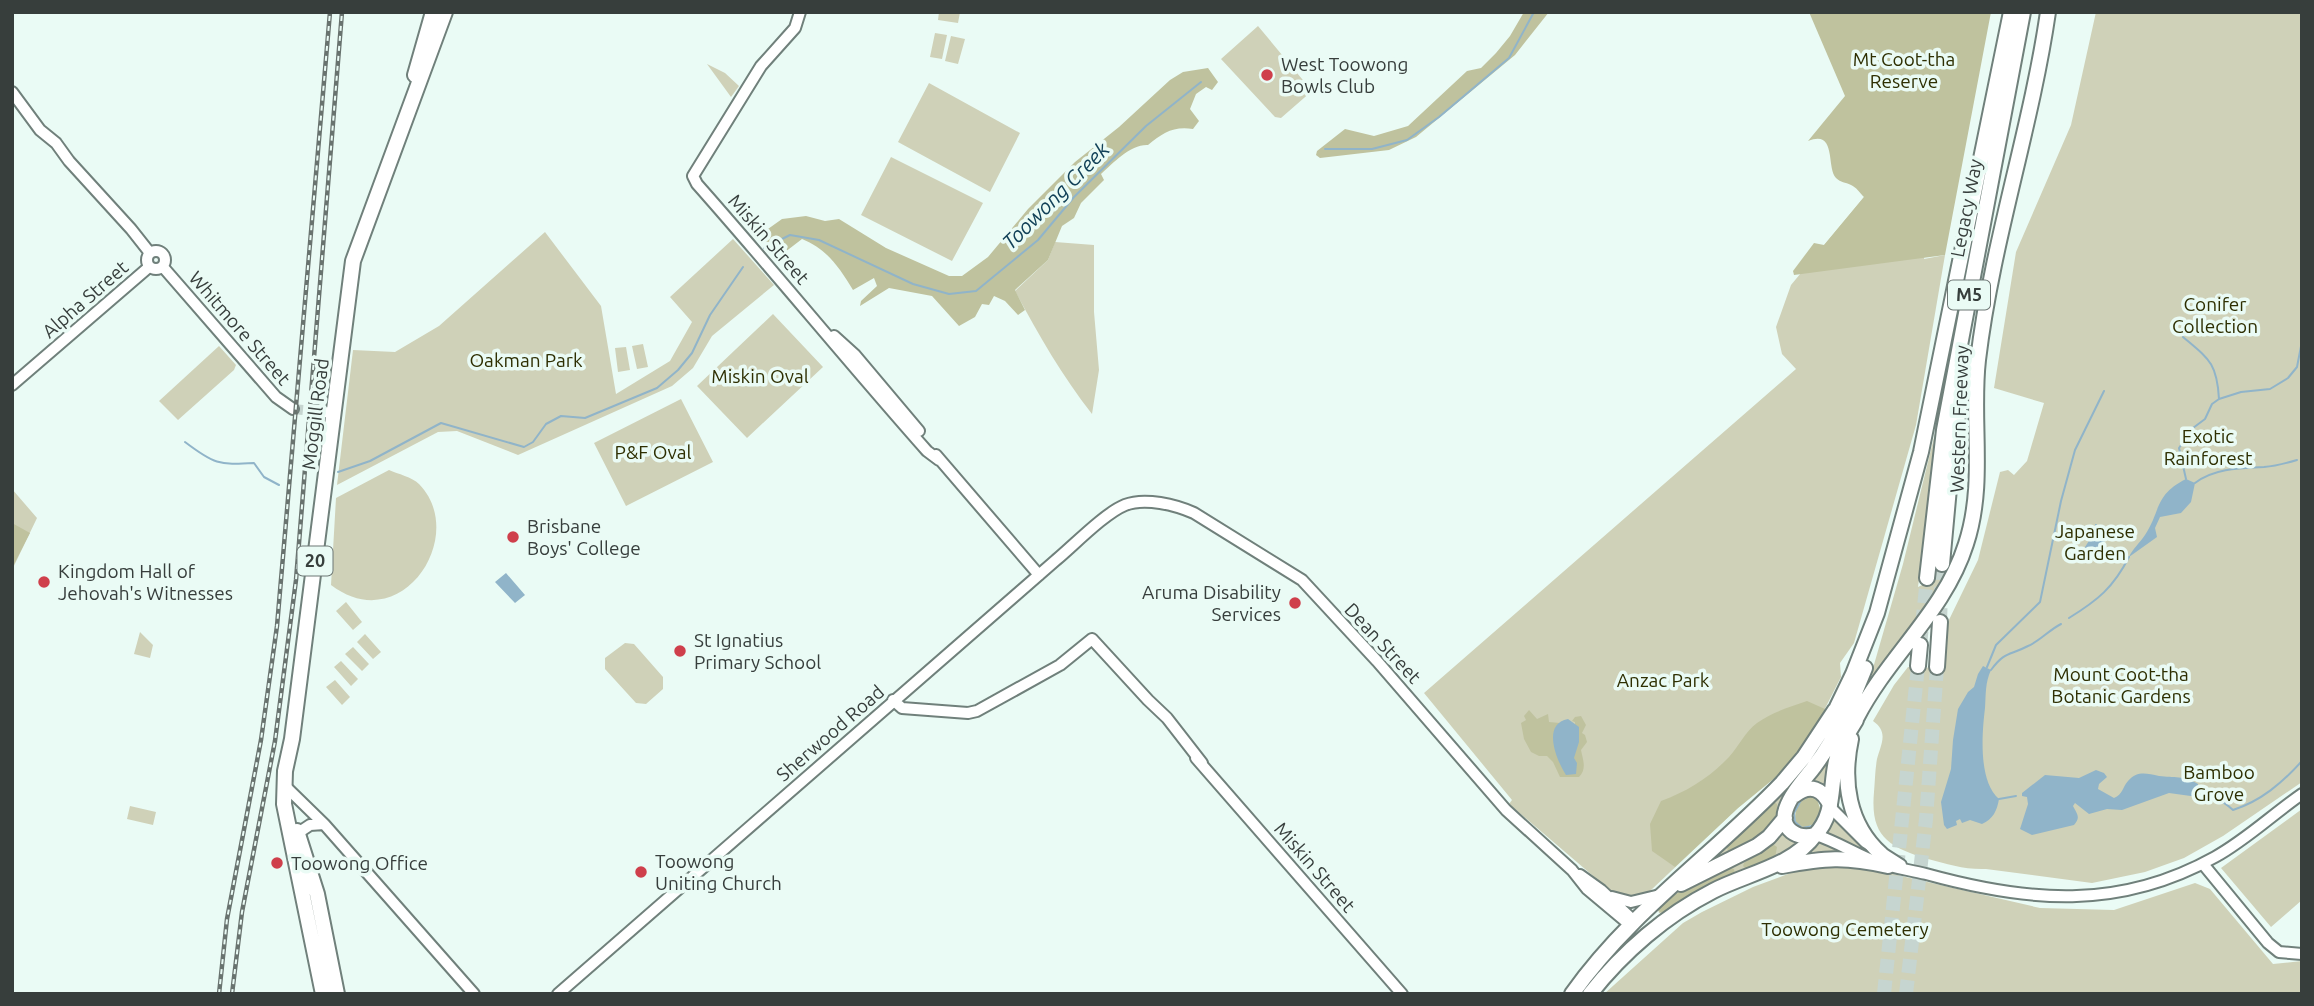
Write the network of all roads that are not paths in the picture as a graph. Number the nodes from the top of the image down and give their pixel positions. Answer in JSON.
{"nodes":[{"id":1,"x":445,"y":12,"type":"edge"},
{"id":2,"x":803,"y":12,"type":"edge"},
{"id":3,"x":2011,"y":12,"type":"edge"},
{"id":4,"x":2023,"y":12,"type":"edge"},
{"id":5,"x":2032,"y":12,"type":"edge"},
{"id":6,"x":2048,"y":12,"type":"edge"},
{"id":7,"x":431,"y":15,"type":"edge"},
{"id":8,"x":12,"y":92,"type":"edge"},
{"id":9,"x":411,"y":101,"type":"junction"},
{"id":10,"x":150,"y":253,"type":"junction"},
{"id":11,"x":149,"y":267,"type":"junction"},
{"id":12,"x":163,"y":267,"type":"junction"},
{"id":13,"x":12,"y":385,"type":"edge"},
{"id":14,"x":293,"y":409,"type":"tunnel mouth"},
{"id":15,"x":313,"y":411,"type":"tunnel mouth"},
{"id":16,"x":334,"y":414,"type":"junction"},
{"id":17,"x":1128,"y":504,"type":"joint"},
{"id":18,"x":1942,"y":564,"type":"tunnel mouth"},
{"id":19,"x":1039,"y":575,"type":"junction"},
{"id":20,"x":1927,"y":578,"type":"tunnel mouth"},
{"id":21,"x":1940,"y":622,"type":"tunnel mouth"},
{"id":22,"x":1920,"y":645,"type":"tunnel mouth"},
{"id":23,"x":1918,"y":666,"type":"tunnel mouth"},
{"id":24,"x":1937,"y":667,"type":"tunnel mouth"},
{"id":25,"x":893,"y":701,"type":"junction"},
{"id":26,"x":1847,"y":715,"type":"junction"},
{"id":27,"x":288,"y":789,"type":"junction"},
{"id":28,"x":2302,"y":794,"type":"edge"},
{"id":29,"x":1789,"y":802,"type":"junction"},
{"id":30,"x":1830,"y":806,"type":"junction"},
{"id":31,"x":1785,"y":818,"type":"junction"},
{"id":32,"x":324,"y":824,"type":"junction"},
{"id":33,"x":298,"y":833,"type":"junction"},
{"id":34,"x":1815,"y":835,"type":"junction"},
{"id":35,"x":1885,"y":860,"type":"junction"},
{"id":36,"x":2203,"y":864,"type":"junction"},
{"id":37,"x":1572,"y":870,"type":"junction"},
{"id":38,"x":1758,"y":871,"type":"junction"},
{"id":39,"x":1604,"y":892,"type":"junction"},
{"id":40,"x":1662,"y":894,"type":"junction"},
{"id":41,"x":1612,"y":906,"type":"junction"},
{"id":42,"x":1629,"y":926,"type":"junction"},
{"id":43,"x":2302,"y":954,"type":"edge"},
{"id":44,"x":323,"y":994,"type":"edge"},
{"id":45,"x":337,"y":994,"type":"edge"},
{"id":46,"x":474,"y":994,"type":"edge"},
{"id":47,"x":558,"y":994,"type":"edge"},
{"id":48,"x":1402,"y":994,"type":"edge"},
{"id":49,"x":1572,"y":994,"type":"edge"},
{"id":50,"x":1581,"y":994,"type":"edge"},
{"id":51,"x":1591,"y":994,"type":"edge"}],
"edges":[{"from":1,"to":9,"type":"highway","name":"Moggill Road","number":"20"},
{"from":2,"to":19,"type":"street","name":"Miskin Street"},
{"from":3,"to":26,"type":"highway","name":"Western Freeway","number":"M5"},
{"from":4,"to":20,"type":"highway","name":"Legacy Way","number":"M5"},
{"from":5,"to":18,"type":"highway","name":"Legacy Way","number":"M5"},
{"from":6,"to":26,"type":"highway","name":"Western Freeway","number":"M5"},
{"from":7,"to":9,"type":"highway","name":"Moggill Road","number":"20"},
{"from":8,"to":10,"type":"street"},
{"from":9,"to":16,"type":"highway","name":"Moggill Road","number":"20"},
{"from":10,"to":11,"type":"street","name":"Alpha Street"},
{"from":10,"to":12,"type":"street","name":"Alpha Street"},
{"from":11,"to":12,"type":"street","name":"Alpha Street"},
{"from":11,"to":13,"type":"street","name":"Alpha Street"},
{"from":12,"to":14,"type":"street","name":"Whitmore Street"},
{"from":15,"to":16,"type":"street"},
{"from":16,"to":27,"type":"highway","name":"Moggill Road","number":"20"},
{"from":17,"to":19,"type":"street","name":"Sherwood Road"},
{"from":17,"to":37,"type":"street","name":"Dean Street"},
{"from":19,"to":25,"type":"street","name":"Sherwood Road"},
{"from":21,"to":24,"type":"highway"},
{"from":22,"to":23,"type":"highway"},
{"from":25,"to":47,"type":"street","name":"Sherwood Road"},
{"from":25,"to":48,"type":"street","name":"Miskin Street"},
{"from":26,"to":29,"type":"highway"},
{"from":26,"to":30,"type":"highway","name":"Western Freeway","number":"M5"},
{"from":26,"to":35,"type":"highway"},
{"from":26,"to":40,"type":"highway","name":"Western Freeway","number":"M5"},
{"from":27,"to":32,"type":"street"},
{"from":27,"to":33,"type":"highway"},
{"from":27,"to":44,"type":"highway"},
{"from":28,"to":36,"type":"street"},
{"from":29,"to":30,"type":"highway"},
{"from":29,"to":31,"type":"highway"},
{"from":30,"to":34,"type":"highway"},
{"from":30,"to":35,"type":"street"},
{"from":31,"to":34,"type":"highway"},
{"from":31,"to":40,"type":"highway"},
{"from":32,"to":33,"type":"street"},
{"from":32,"to":46,"type":"street"},
{"from":33,"to":45,"type":"highway"},
{"from":34,"to":35,"type":"street"},
{"from":34,"to":38,"type":"highway"},
{"from":35,"to":36,"type":"street"},
{"from":35,"to":38,"type":"highway"},
{"from":36,"to":43,"type":"street"},
{"from":37,"to":39,"type":"street","name":"Dean Street"},
{"from":37,"to":41,"type":"street","name":"Dean Street"},
{"from":38,"to":51,"type":"highway"},
{"from":39,"to":40,"type":"street"},
{"from":39,"to":41,"type":"street","name":"Dean Street"},
{"from":40,"to":42,"type":"highway","name":"Western Freeway"},
{"from":41,"to":42,"type":"street","name":"Dean Street"},
{"from":42,"to":49,"type":"highway"},
{"from":42,"to":50,"type":"highway"}]}
